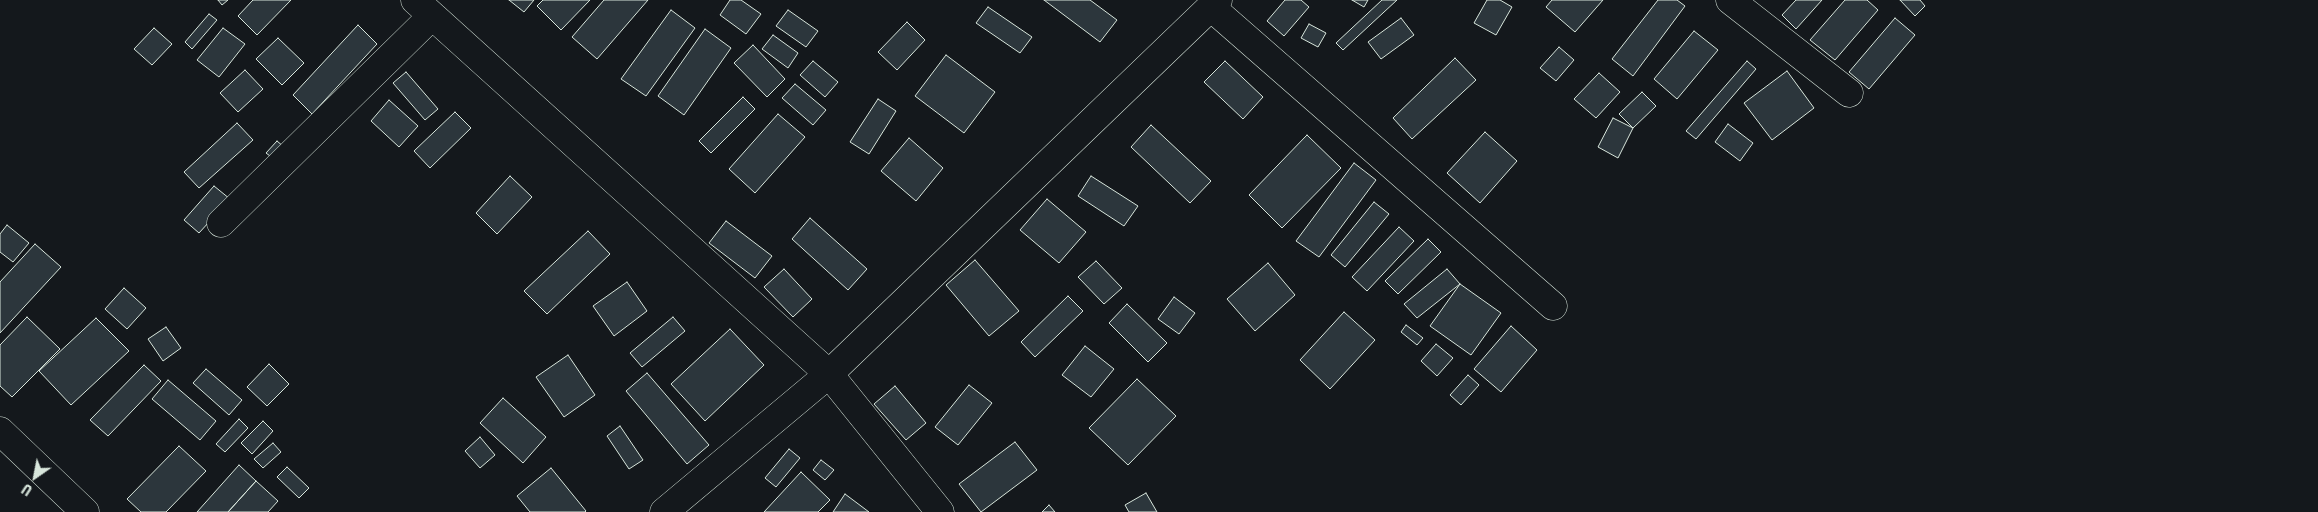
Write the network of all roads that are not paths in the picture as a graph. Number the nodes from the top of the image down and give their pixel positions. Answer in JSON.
{"nodes":[{"id":1,"x":1730,"y":0,"type":"edge"},
{"id":2,"x":1215,"y":4,"type":"edge"},
{"id":3,"x":423,"y":8,"type":"edge"},
{"id":4,"x":1849,"y":94,"type":"dead end"},
{"id":5,"x":221,"y":224,"type":"dead end"},
{"id":6,"x":1553,"y":306,"type":"dead end"},
{"id":7,"x":829,"y":374,"type":"junction"},
{"id":8,"x":0,"y":432,"type":"edge"},
{"id":9,"x":85,"y":512,"type":"edge"},
{"id":10,"x":664,"y":512,"type":"edge"},
{"id":11,"x":940,"y":512,"type":"edge"}],
"edges":[{"from":1,"to":4,"type":"street"},
{"from":2,"to":6,"type":"street"},
{"from":2,"to":7,"type":"street"},
{"from":3,"to":5,"type":"street"},
{"from":3,"to":7,"type":"street"},
{"from":7,"to":10,"type":"street"},
{"from":7,"to":11,"type":"street"},
{"from":8,"to":9,"type":"street"}]}
